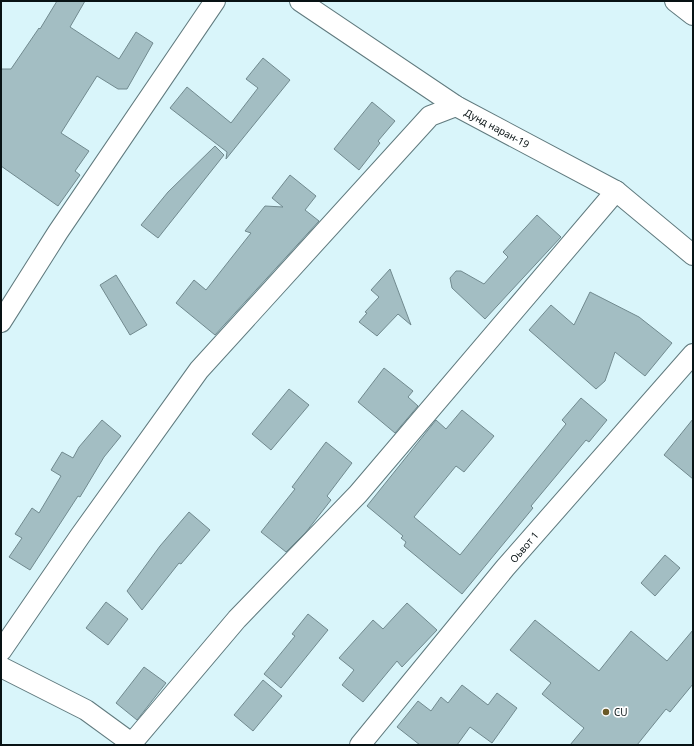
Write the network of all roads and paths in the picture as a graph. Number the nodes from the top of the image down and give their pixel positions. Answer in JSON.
{"nodes":[{"id":1,"x":215,"y":1,"type":"edge"},
{"id":2,"x":300,"y":1,"type":"edge"},
{"id":3,"x":675,"y":1,"type":"edge"},
{"id":4,"x":693,"y":15,"type":"edge"},
{"id":5,"x":456,"y":106,"type":"junction"},
{"id":6,"x":616,"y":191,"type":"junction"},
{"id":7,"x":693,"y":255,"type":"edge"},
{"id":8,"x":1,"y":322,"type":"edge"},
{"id":9,"x":693,"y":354,"type":"edge"},
{"id":10,"x":1,"y":651,"type":"edge"},
{"id":11,"x":1,"y":667,"type":"edge"},
{"id":12,"x":122,"y":741,"type":"edge"},
{"id":13,"x":360,"y":745,"type":"edge"}],
"edges":[{"from":1,"to":8,"type":"street"},
{"from":2,"to":5,"type":"street","name":"Дунд наран-19"},
{"from":3,"to":4,"type":"street"},
{"from":5,"to":6,"type":"street","name":"Дунд наран-19"},
{"from":5,"to":10,"type":"street"},
{"from":6,"to":7,"type":"street","name":"Дунд наран-19"},
{"from":6,"to":12,"type":"street"},
{"from":9,"to":13,"type":"street","name":"Оьвот 1"},
{"from":11,"to":12,"type":"street"}]}
